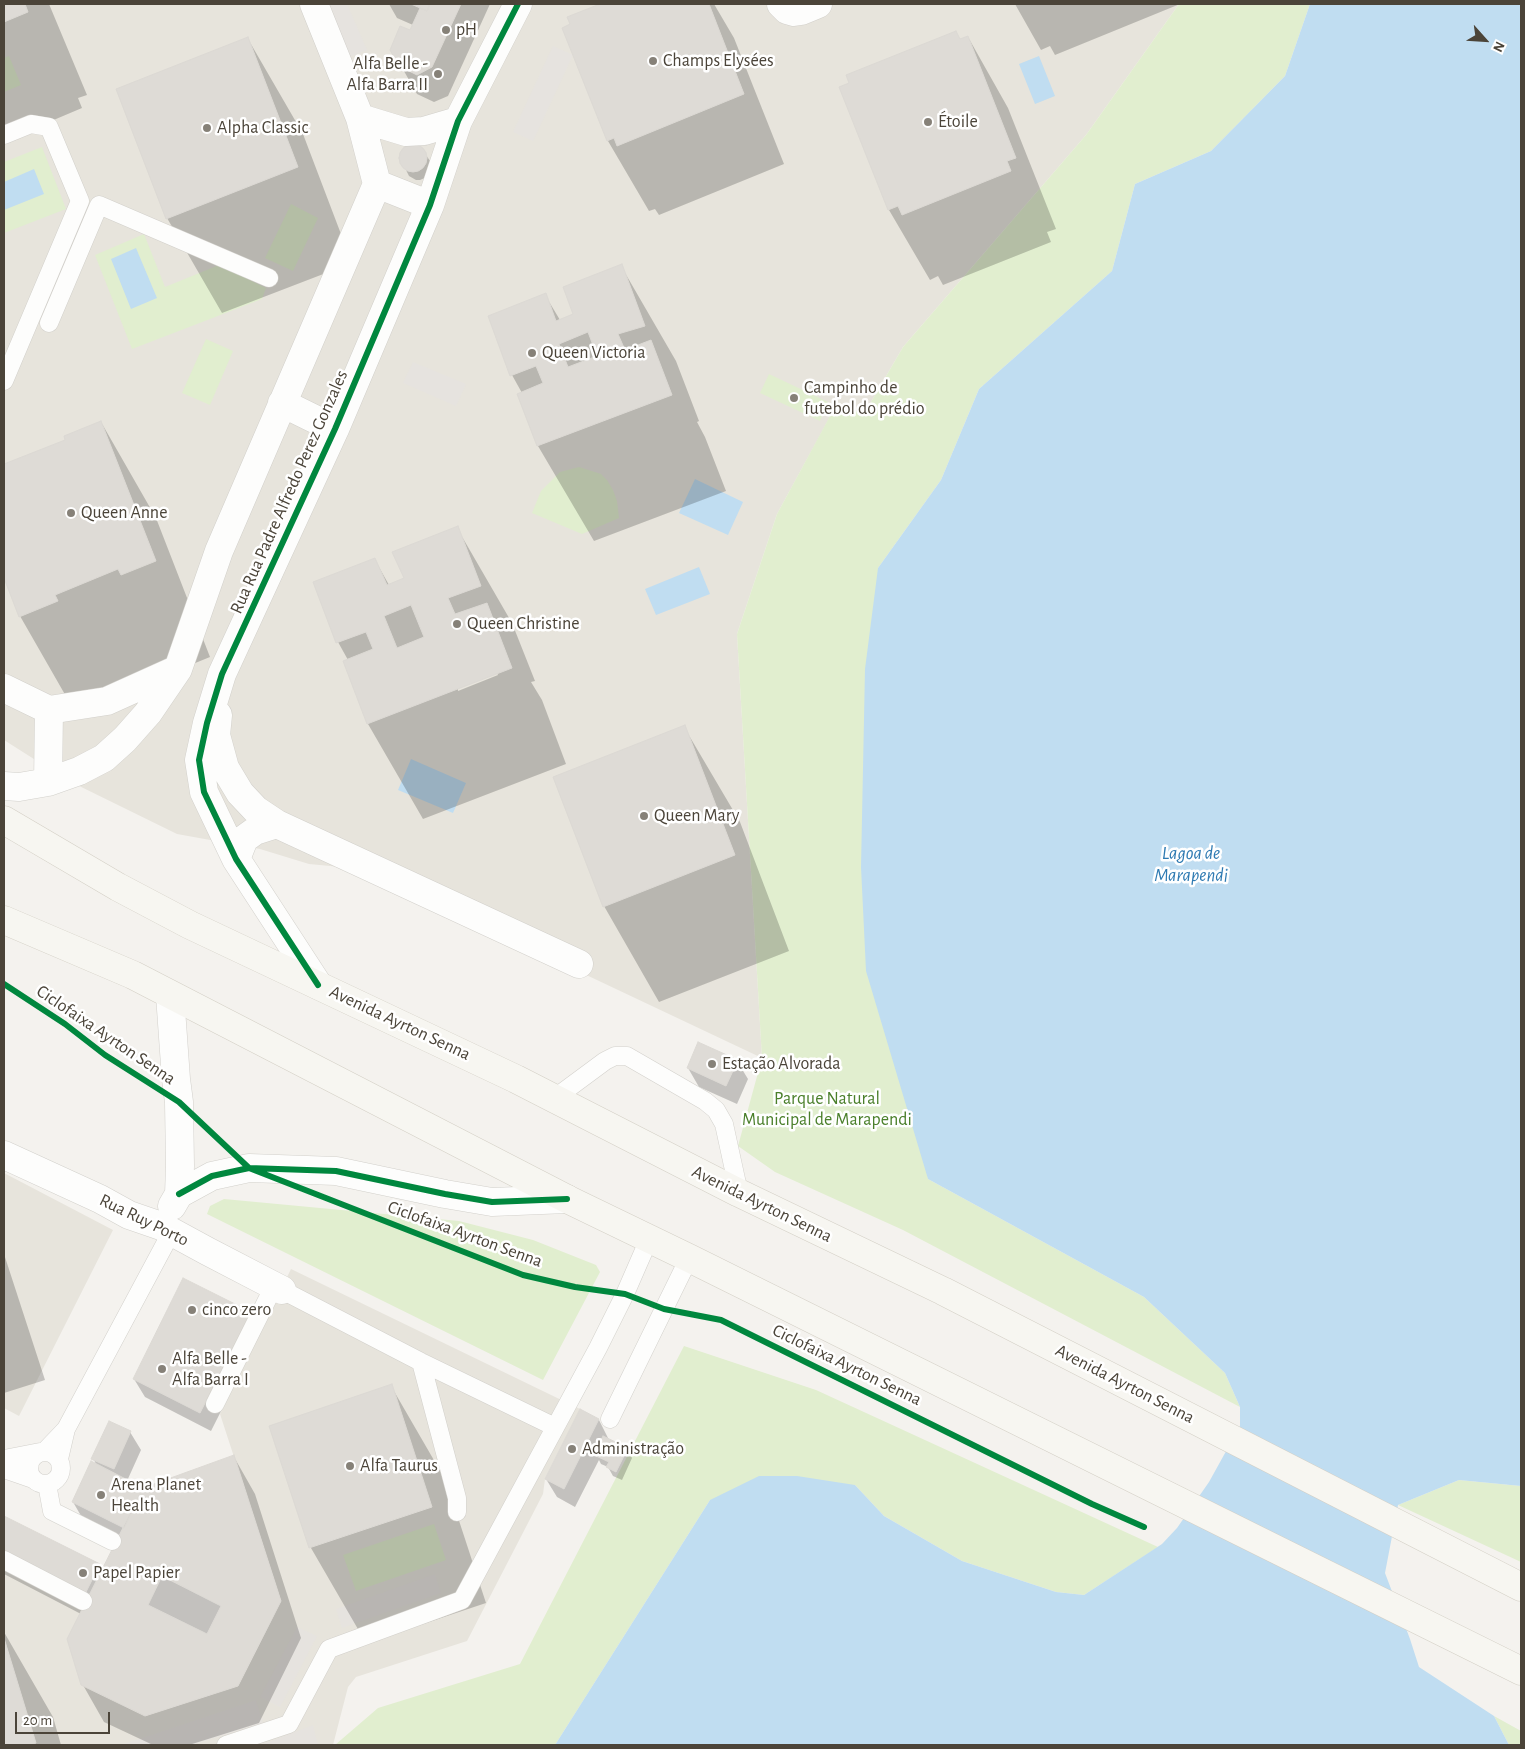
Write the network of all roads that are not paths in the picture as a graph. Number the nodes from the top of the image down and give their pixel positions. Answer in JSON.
{"nodes":[{"id":1,"x":314,"y":4,"type":"edge"},
{"id":2,"x":518,"y":4,"type":"edge"},
{"id":3,"x":781,"y":4,"type":"edge"},
{"id":4,"x":818,"y":4,"type":"edge"},
{"id":5,"x":360,"y":118,"type":"junction"},
{"id":6,"x":458,"y":121,"type":"junction"},
{"id":7,"x":4,"y":135,"type":"edge"},
{"id":8,"x":377,"y":184,"type":"junction"},
{"id":9,"x":430,"y":205,"type":"junction"},
{"id":10,"x":269,"y":278,"type":"dead end"},
{"id":11,"x":48,"y":323,"type":"dead end"},
{"id":12,"x":4,"y":381,"type":"edge"},
{"id":13,"x":282,"y":403,"type":"junction"},
{"id":14,"x":335,"y":429,"type":"junction"},
{"id":15,"x":178,"y":669,"type":"junction"},
{"id":16,"x":222,"y":674,"type":"junction"},
{"id":17,"x":4,"y":688,"type":"edge"},
{"id":18,"x":49,"y":710,"type":"junction"},
{"id":19,"x":48,"y":782,"type":"junction"},
{"id":20,"x":4,"y":786,"type":"edge"},
{"id":21,"x":4,"y":820,"type":"edge"},
{"id":22,"x":277,"y":824,"type":"junction"},
{"id":23,"x":236,"y":859,"type":"junction"},
{"id":24,"x":4,"y":920,"type":"edge"},
{"id":25,"x":579,"y":964,"type":"dead end"},
{"id":26,"x":318,"y":985,"type":"junction"},
{"id":27,"x":170,"y":995,"type":"junction"},
{"id":28,"x":555,"y":1098,"type":"junction"},
{"id":29,"x":4,"y":1155,"type":"edge"},
{"id":30,"x":739,"y":1193,"type":"junction"},
{"id":31,"x":180,"y":1194,"type":"junction"},
{"id":32,"x":567,"y":1199,"type":"junction"},
{"id":33,"x":167,"y":1228,"type":"junction"},
{"id":34,"x":649,"y":1239,"type":"junction"},
{"id":35,"x":689,"y":1258,"type":"junction"},
{"id":36,"x":278,"y":1288,"type":"junction"},
{"id":37,"x":421,"y":1362,"type":"junction"},
{"id":38,"x":215,"y":1404,"type":"dead end"},
{"id":39,"x":610,"y":1419,"type":"dead end"},
{"id":40,"x":555,"y":1427,"type":"junction"},
{"id":41,"x":48,"y":1454,"type":"junction"},
{"id":42,"x":4,"y":1459,"type":"edge"},
{"id":43,"x":4,"y":1469,"type":"edge"},
{"id":44,"x":40,"y":1482,"type":"junction"},
{"id":45,"x":457,"y":1512,"type":"dead end"},
{"id":46,"x":112,"y":1541,"type":"dead end"},
{"id":47,"x":4,"y":1560,"type":"edge"},
{"id":48,"x":1521,"y":1587,"type":"edge"},
{"id":49,"x":83,"y":1601,"type":"dead end"},
{"id":50,"x":1521,"y":1671,"type":"edge"},
{"id":51,"x":226,"y":1745,"type":"edge"}],
"edges":[{"from":1,"to":5,"type":"street"},
{"from":2,"to":6,"type":"street","name":"Rua Rua Padre Alfredo Perez Gonzales"},
{"from":3,"to":4,"type":"street"},
{"from":5,"to":6,"type":"street"},
{"from":5,"to":8,"type":"street"},
{"from":6,"to":9,"type":"street","name":"Rua Rua Padre Alfredo Perez Gonzales"},
{"from":7,"to":12,"type":"lane"},
{"from":8,"to":9,"type":"street"},
{"from":8,"to":13,"type":"street"},
{"from":9,"to":14,"type":"street","name":"Rua Rua Padre Alfredo Perez Gonzales"},
{"from":10,"to":11,"type":"lane"},
{"from":13,"to":14,"type":"street"},
{"from":13,"to":15,"type":"street"},
{"from":14,"to":16,"type":"street","name":"Rua Rua Padre Alfredo Perez Gonzales"},
{"from":15,"to":18,"type":"street"},
{"from":15,"to":19,"type":"street"},
{"from":16,"to":22,"type":"street"},
{"from":16,"to":23,"type":"street","name":"Rua Rua Padre Alfredo Perez Gonzales"},
{"from":17,"to":18,"type":"street"},
{"from":18,"to":19,"type":"street"},
{"from":19,"to":20,"type":"street"},
{"from":21,"to":26,"type":"main road","name":"Avenida Ayrton Senna"},
{"from":22,"to":23,"type":"street"},
{"from":22,"to":25,"type":"street"},
{"from":23,"to":26,"type":"street","name":"Rua Rua Padre Alfredo Perez Gonzales"},
{"from":24,"to":27,"type":"main road"},
{"from":26,"to":28,"type":"main road","name":"Avenida Ayrton Senna"},
{"from":27,"to":31,"type":"street"},
{"from":27,"to":32,"type":"main road"},
{"from":28,"to":30,"type":"main road","name":"Avenida Ayrton Senna"},
{"from":28,"to":30,"type":"lane"},
{"from":29,"to":33,"type":"street","name":"Rua Ruy Porto"},
{"from":30,"to":48,"type":"main road","name":"Avenida Ayrton Senna"},
{"from":31,"to":32,"type":"street"},
{"from":31,"to":33,"type":"street"},
{"from":32,"to":34,"type":"main road"},
{"from":33,"to":36,"type":"street","name":"Rua Ruy Porto"},
{"from":33,"to":41,"type":"lane"},
{"from":34,"to":35,"type":"main road"},
{"from":34,"to":40,"type":"lane"},
{"from":35,"to":39,"type":"lane"},
{"from":35,"to":50,"type":"main road"},
{"from":36,"to":37,"type":"lane"},
{"from":36,"to":38,"type":"lane"},
{"from":37,"to":40,"type":"lane"},
{"from":37,"to":45,"type":"lane"},
{"from":40,"to":51,"type":"lane"},
{"from":41,"to":42,"type":"lane"},
{"from":41,"to":44,"type":"lane"},
{"from":41,"to":44,"type":"lane"},
{"from":43,"to":44,"type":"lane"},
{"from":44,"to":46,"type":"lane"},
{"from":47,"to":49,"type":"lane"}]}
